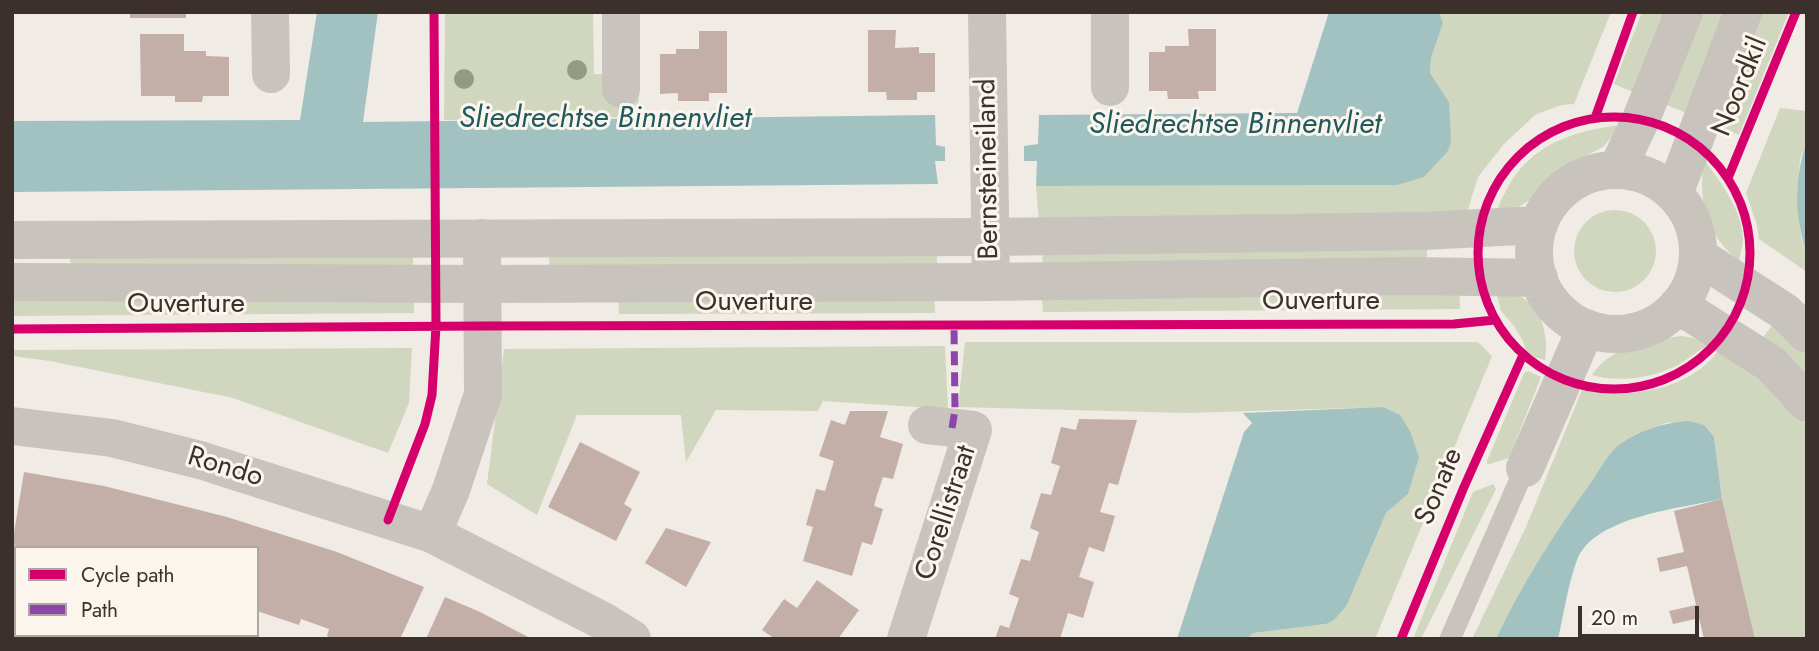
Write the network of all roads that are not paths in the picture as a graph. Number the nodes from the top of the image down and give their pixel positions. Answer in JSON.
{"nodes":[{"id":1,"x":270,"y":12,"type":"edge"},
{"id":2,"x":621,"y":12,"type":"edge"},
{"id":3,"x":987,"y":12,"type":"edge"},
{"id":4,"x":1110,"y":12,"type":"edge"},
{"id":5,"x":1684,"y":12,"type":"edge"},
{"id":6,"x":1743,"y":12,"type":"edge"},
{"id":7,"x":271,"y":74,"type":"dead end"},
{"id":8,"x":1110,"y":87,"type":"dead end"},
{"id":9,"x":621,"y":89,"type":"dead end"},
{"id":10,"x":1616,"y":170,"type":"junction"},
{"id":11,"x":1674,"y":194,"type":"junction"},
{"id":12,"x":1539,"y":225,"type":"junction"},
{"id":13,"x":990,"y":237,"type":"junction"},
{"id":14,"x":482,"y":238,"type":"junction"},
{"id":15,"x":12,"y":240,"type":"edge"},
{"id":16,"x":1698,"y":256,"type":"junction"},
{"id":17,"x":1539,"y":278,"type":"junction"},
{"id":18,"x":12,"y":282,"type":"edge"},
{"id":19,"x":991,"y":282,"type":"junction"},
{"id":20,"x":484,"y":284,"type":"junction"},
{"id":21,"x":1678,"y":305,"type":"junction"},
{"id":22,"x":1586,"y":328,"type":"junction"},
{"id":23,"x":1807,"y":334,"type":"edge"},
{"id":24,"x":1807,"y":402,"type":"edge"},
{"id":25,"x":927,"y":425,"type":"dead end"},
{"id":26,"x":12,"y":426,"type":"edge"},
{"id":27,"x":1525,"y":468,"type":"joint"},
{"id":28,"x":432,"y":534,"type":"junction"},
{"id":29,"x":632,"y":639,"type":"edge"},
{"id":30,"x":906,"y":639,"type":"edge"},
{"id":31,"x":1450,"y":639,"type":"edge"}],
"edges":[{"from":1,"to":7,"type":"street"},
{"from":2,"to":9,"type":"street"},
{"from":3,"to":13,"type":"street","name":"Bernsteineiland"},
{"from":4,"to":8,"type":"street"},
{"from":5,"to":10,"type":"street"},
{"from":6,"to":11,"type":"street","name":"Noordkil"},
{"from":10,"to":11,"type":"street"},
{"from":10,"to":12,"type":"street"},
{"from":11,"to":16,"type":"street"},
{"from":12,"to":13,"type":"street"},
{"from":12,"to":17,"type":"street"},
{"from":13,"to":14,"type":"street"},
{"from":13,"to":19,"type":"street","name":"Bernsteineiland"},
{"from":14,"to":15,"type":"street"},
{"from":14,"to":20,"type":"street"},
{"from":16,"to":21,"type":"street"},
{"from":16,"to":23,"type":"street"},
{"from":17,"to":19,"type":"street","name":"Ouverture"},
{"from":17,"to":22,"type":"street"},
{"from":18,"to":20,"type":"street","name":"Ouverture"},
{"from":19,"to":20,"type":"street","name":"Ouverture"},
{"from":20,"to":28,"type":"street"},
{"from":21,"to":22,"type":"street"},
{"from":21,"to":24,"type":"street"},
{"from":22,"to":27,"type":"street"},
{"from":25,"to":30,"type":"street","name":"Corellistraat"},
{"from":26,"to":28,"type":"street","name":"Rondo"},
{"from":27,"to":31,"type":"lane"},
{"from":28,"to":29,"type":"street","name":"Rondo"}]}
